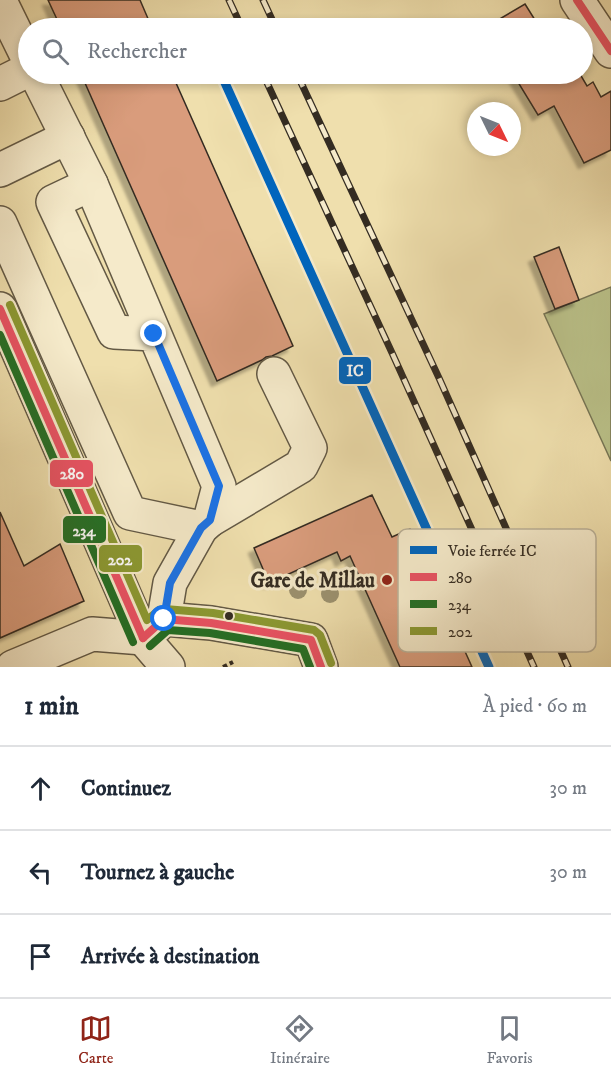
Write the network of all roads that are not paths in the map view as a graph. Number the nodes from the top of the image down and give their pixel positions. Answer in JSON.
{"nodes":[{"id":1,"x":577,"y":0,"type":"edge"},
{"id":2,"x":0,"y":1,"type":"edge"},
{"id":3,"x":589,"y":18,"type":"edge"},
{"id":4,"x":593,"y":24,"type":"edge"},
{"id":5,"x":18,"y":38,"type":"edge"},
{"id":6,"x":611,"y":51,"type":"edge"},
{"id":7,"x":18,"y":75,"type":"edge"},
{"id":8,"x":0,"y":84,"type":"edge"},
{"id":9,"x":41,"y":84,"type":"edge"},
{"id":10,"x":68,"y":137,"type":"junction"},
{"id":11,"x":0,"y":170,"type":"edge"},
{"id":12,"x":0,"y":223,"type":"edge"},
{"id":13,"x":0,"y":309,"type":"edge"},
{"id":14,"x":274,"y":374,"type":"dead end"},
{"id":15,"x":206,"y":524,"type":"junction"},
{"id":16,"x":154,"y":628,"type":"junction"},
{"id":17,"x":14,"y":667,"type":"edge"},
{"id":18,"x":168,"y":667,"type":"edge"},
{"id":19,"x":321,"y":667,"type":"edge"}],
"edges":[{"from":1,"to":3,"type":"street"},
{"from":2,"to":5,"type":"street"},
{"from":4,"to":6,"type":"street"},
{"from":7,"to":8,"type":"street"},
{"from":9,"to":10,"type":"street"},
{"from":10,"to":11,"type":"street"},
{"from":10,"to":15,"type":"street"},
{"from":12,"to":15,"type":"street"},
{"from":13,"to":16,"type":"street"},
{"from":14,"to":15,"type":"street"},
{"from":15,"to":16,"type":"street"},
{"from":16,"to":17,"type":"street"},
{"from":16,"to":18,"type":"street"},
{"from":16,"to":19,"type":"street"}]}
